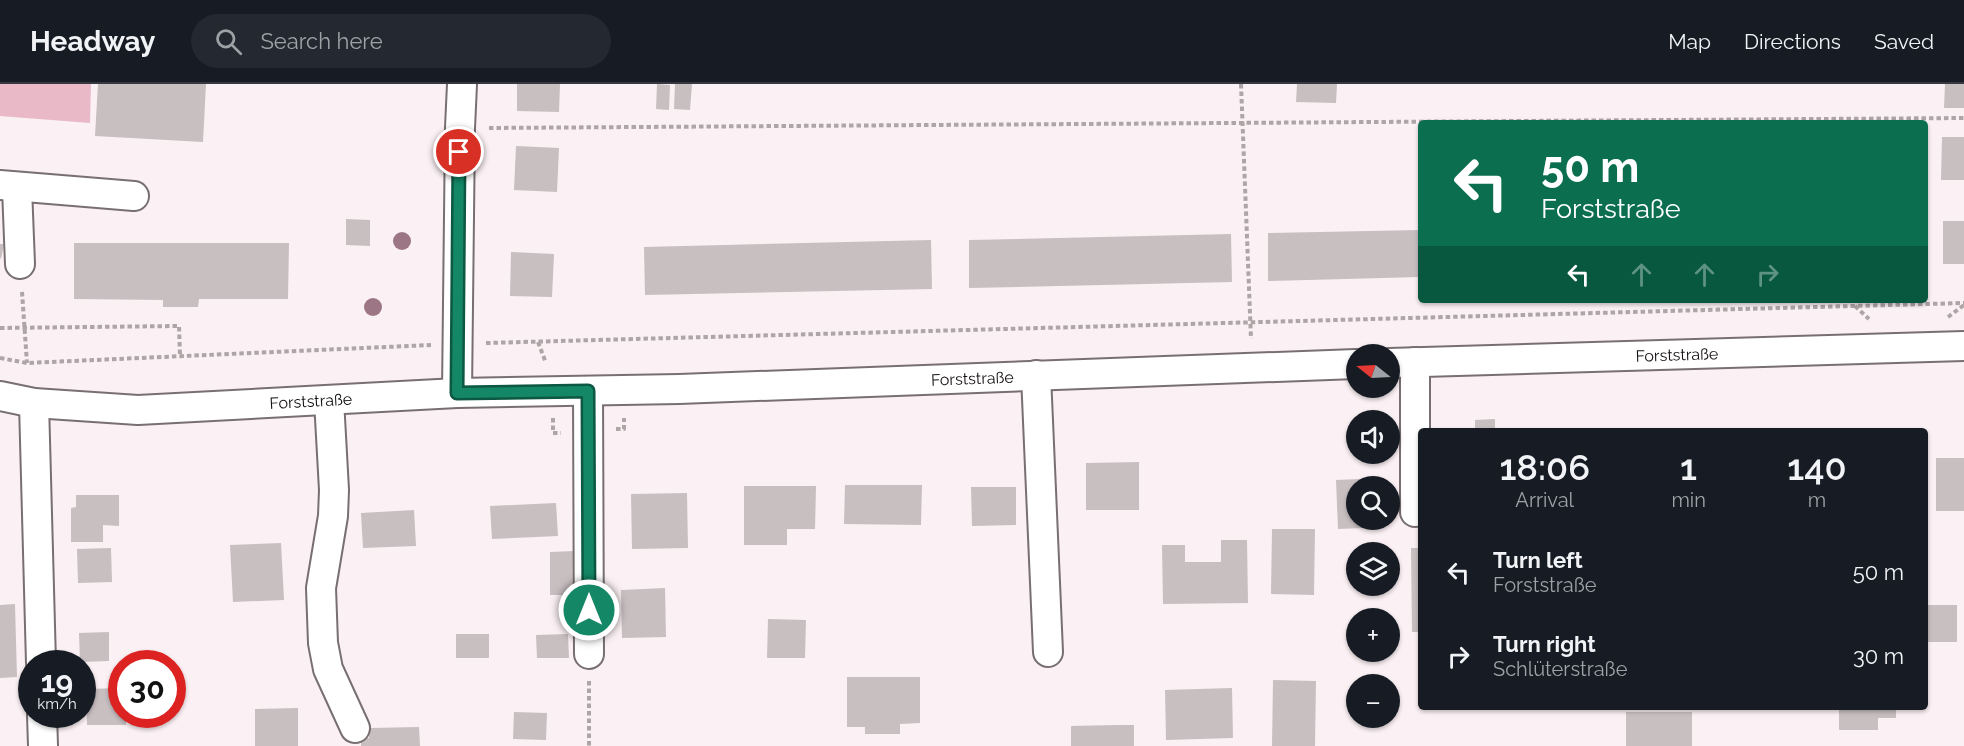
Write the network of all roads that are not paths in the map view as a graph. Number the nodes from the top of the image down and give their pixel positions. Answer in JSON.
{"nodes":[{"id":1,"x":462,"y":84,"type":"edge"},
{"id":2,"x":9,"y":186,"type":"edge"},
{"id":3,"x":134,"y":196,"type":"dead end"},
{"id":4,"x":20,"y":264,"type":"road end"},
{"id":5,"x":1964,"y":346,"type":"edge"},
{"id":6,"x":1402,"y":362,"type":"edge"},
{"id":7,"x":1346,"y":364,"type":"edge"},
{"id":8,"x":1036,"y":375,"type":"junction"},
{"id":9,"x":588,"y":391,"type":"junction"},
{"id":10,"x":457,"y":393,"type":"junction"},
{"id":11,"x":0,"y":396,"type":"edge"},
{"id":12,"x":329,"y":400,"type":"junction"},
{"id":13,"x":34,"y":403,"type":"junction"},
{"id":14,"x":1415,"y":512,"type":"dead end"},
{"id":15,"x":41,"y":650,"type":"edge"},
{"id":16,"x":1048,"y":652,"type":"dead end"},
{"id":17,"x":589,"y":654,"type":"road end"},
{"id":18,"x":42,"y":728,"type":"edge"},
{"id":19,"x":355,"y":728,"type":"dead end"},
{"id":20,"x":43,"y":746,"type":"edge"}],
"edges":[{"from":1,"to":10,"type":"street"},
{"from":2,"to":3,"type":"street"},
{"from":2,"to":4,"type":"street"},
{"from":5,"to":6,"type":"street","name":"Forststraße"},
{"from":6,"to":14,"type":"street"},
{"from":7,"to":8,"type":"street","name":"Forststraße"},
{"from":8,"to":9,"type":"street","name":"Forststraße"},
{"from":8,"to":16,"type":"street"},
{"from":9,"to":10,"type":"street","name":"Forststraße"},
{"from":9,"to":17,"type":"street"},
{"from":10,"to":12,"type":"street","name":"Forststraße"},
{"from":11,"to":13,"type":"street","name":"Forststraße"},
{"from":12,"to":13,"type":"street","name":"Forststraße"},
{"from":12,"to":19,"type":"street"},
{"from":13,"to":15,"type":"street"},
{"from":18,"to":20,"type":"street"}]}
